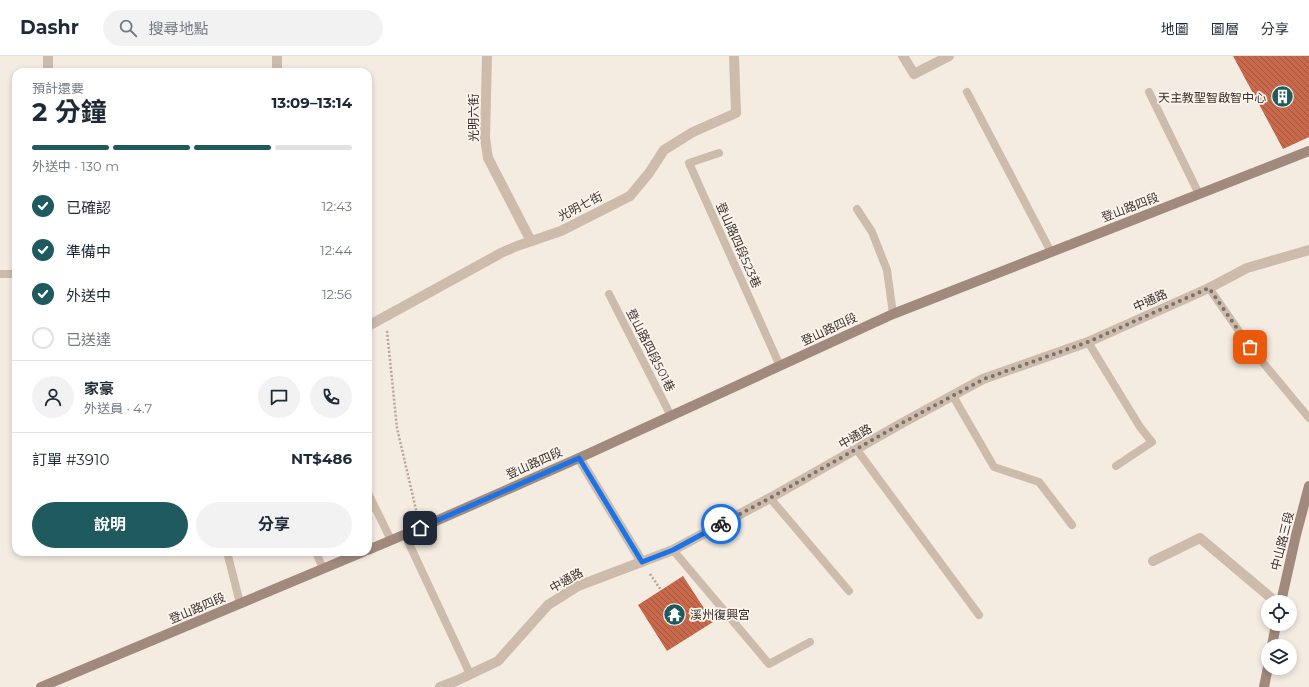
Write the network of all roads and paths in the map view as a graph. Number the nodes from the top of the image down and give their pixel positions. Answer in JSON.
{"nodes":[{"id":1,"x":48,"y":56,"type":"edge"},
{"id":2,"x":277,"y":56,"type":"edge"},
{"id":3,"x":487,"y":56,"type":"edge"},
{"id":4,"x":734,"y":56,"type":"edge"},
{"id":5,"x":903,"y":56,"type":"edge"},
{"id":6,"x":949,"y":56,"type":"edge"},
{"id":7,"x":48,"y":68,"type":"edge"},
{"id":8,"x":277,"y":68,"type":"edge"},
{"id":9,"x":967,"y":92,"type":"dead end"},
{"id":10,"x":1149,"y":92,"type":"dead end"},
{"id":11,"x":1309,"y":151,"type":"edge"},
{"id":12,"x":719,"y":153,"type":"dead end"},
{"id":13,"x":1199,"y":194,"type":"junction"},
{"id":14,"x":857,"y":209,"type":"dead end"},
{"id":15,"x":531,"y":241,"type":"junction"},
{"id":16,"x":1309,"y":250,"type":"edge"},
{"id":17,"x":1051,"y":252,"type":"junction"},
{"id":18,"x":0,"y":274,"type":"edge"},
{"id":19,"x":12,"y":274,"type":"edge"},
{"id":20,"x":1209,"y":288,"type":"junction"},
{"id":21,"x":610,"y":294,"type":"dead end"},
{"id":22,"x":893,"y":314,"type":"junction"},
{"id":23,"x":385,"y":317,"type":"junction"},
{"id":24,"x":372,"y":324,"type":"edge"},
{"id":25,"x":1088,"y":342,"type":"junction"},
{"id":26,"x":780,"y":366,"type":"junction"},
{"id":27,"x":954,"y":396,"type":"junction"},
{"id":28,"x":671,"y":416,"type":"junction"},
{"id":29,"x":1309,"y":418,"type":"edge"},
{"id":30,"x":857,"y":450,"type":"junction"},
{"id":31,"x":579,"y":458,"type":"junction"},
{"id":32,"x":1116,"y":466,"type":"dead end"},
{"id":33,"x":1309,"y":486,"type":"edge"},
{"id":34,"x":770,"y":498,"type":"junction"},
{"id":35,"x":372,"y":501,"type":"edge"},
{"id":36,"x":1072,"y":525,"type":"dead end"},
{"id":37,"x":420,"y":528,"type":"junction"},
{"id":38,"x":404,"y":535,"type":"junction"},
{"id":39,"x":391,"y":540,"type":"junction"},
{"id":40,"x":372,"y":548,"type":"edge"},
{"id":41,"x":673,"y":550,"type":"junction"},
{"id":42,"x":228,"y":556,"type":"edge"},
{"id":43,"x":318,"y":556,"type":"edge"},
{"id":44,"x":354,"y":556,"type":"edge"},
{"id":45,"x":1153,"y":561,"type":"dead end"},
{"id":46,"x":642,"y":562,"type":"junction"},
{"id":47,"x":323,"y":569,"type":"junction"},
{"id":48,"x":652,"y":578,"type":"dead end"},
{"id":49,"x":661,"y":590,"type":"dead end"},
{"id":50,"x":849,"y":591,"type":"dead end"},
{"id":51,"x":1268,"y":595,"type":"edge"},
{"id":52,"x":1283,"y":595,"type":"edge"},
{"id":53,"x":240,"y":603,"type":"junction"},
{"id":54,"x":979,"y":615,"type":"dead end"},
{"id":55,"x":810,"y":642,"type":"dead end"},
{"id":56,"x":470,"y":674,"type":"junction"},
{"id":57,"x":1266,"y":675,"type":"edge"},
{"id":58,"x":458,"y":684,"type":"edge"},
{"id":59,"x":40,"y":687,"type":"edge"},
{"id":60,"x":440,"y":687,"type":"edge"},
{"id":61,"x":1264,"y":687,"type":"edge"}],
"edges":[{"from":1,"to":7,"type":"street"},
{"from":2,"to":8,"type":"street"},
{"from":3,"to":15,"type":"street","name":"光明六街"},
{"from":4,"to":15,"type":"street","name":"光明七街"},
{"from":5,"to":6,"type":"street"},
{"from":9,"to":17,"type":"lane"},
{"from":10,"to":13,"type":"lane"},
{"from":11,"to":13,"type":"street","name":"登山路四段"},
{"from":12,"to":26,"type":"lane","name":"登山路四段523巷"},
{"from":13,"to":17,"type":"street","name":"登山路四段"},
{"from":14,"to":22,"type":"lane"},
{"from":15,"to":23,"type":"street","name":"光明七街"},
{"from":16,"to":20,"type":"street","name":"中通路"},
{"from":17,"to":22,"type":"street","name":"登山路四段"},
{"from":18,"to":19,"type":"lane"},
{"from":20,"to":25,"type":"street","name":"中通路"},
{"from":20,"to":29,"type":"lane"},
{"from":21,"to":28,"type":"lane","name":"登山路四段501巷"},
{"from":22,"to":26,"type":"street","name":"登山路四段"},
{"from":23,"to":24,"type":"street","name":"光明七街"},
{"from":23,"to":37,"type":"path"},
{"from":25,"to":27,"type":"street","name":"中通路"},
{"from":25,"to":32,"type":"lane"},
{"from":26,"to":28,"type":"street","name":"登山路四段"},
{"from":27,"to":30,"type":"street","name":"中通路"},
{"from":27,"to":36,"type":"lane"},
{"from":28,"to":31,"type":"street","name":"登山路四段"},
{"from":30,"to":34,"type":"street","name":"中通路"},
{"from":30,"to":54,"type":"lane"},
{"from":31,"to":37,"type":"street","name":"登山路四段"},
{"from":31,"to":46,"type":"street"},
{"from":33,"to":52,"type":"street","name":"中山路三段"},
{"from":34,"to":41,"type":"street","name":"中通路"},
{"from":34,"to":50,"type":"lane"},
{"from":35,"to":39,"type":"lane"},
{"from":37,"to":38,"type":"street","name":"登山路四段"},
{"from":38,"to":39,"type":"street","name":"登山路四段"},
{"from":38,"to":56,"type":"lane"},
{"from":39,"to":40,"type":"street","name":"登山路四段"},
{"from":41,"to":46,"type":"street","name":"中通路"},
{"from":41,"to":55,"type":"lane"},
{"from":42,"to":53,"type":"lane"},
{"from":43,"to":47,"type":"lane"},
{"from":44,"to":47,"type":"street","name":"登山路四段"},
{"from":45,"to":51,"type":"street"},
{"from":46,"to":56,"type":"street","name":"中通路"},
{"from":47,"to":53,"type":"street","name":"登山路四段"},
{"from":48,"to":49,"type":"path"},
{"from":53,"to":59,"type":"street","name":"登山路四段"},
{"from":56,"to":58,"type":"street","name":"中通路"},
{"from":57,"to":61,"type":"street"},
{"from":58,"to":60,"type":"street","name":"中通路"}]}
